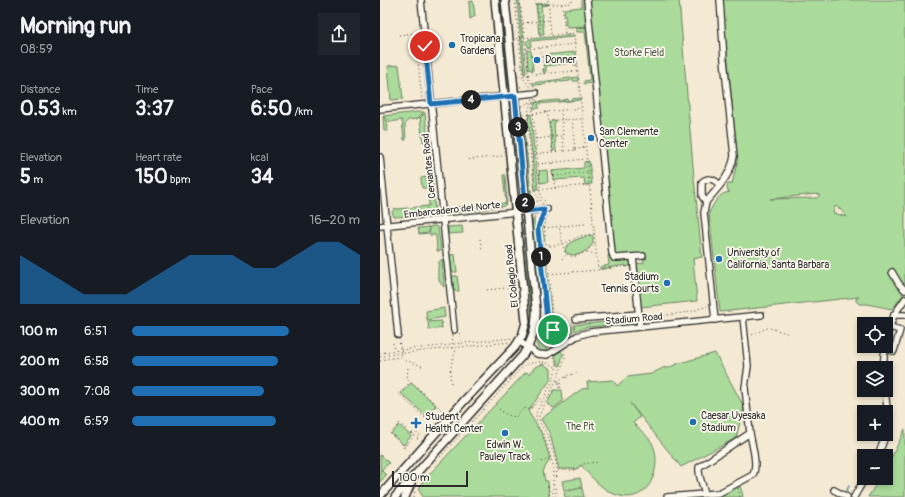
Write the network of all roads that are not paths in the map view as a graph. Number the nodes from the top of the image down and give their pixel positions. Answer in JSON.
{"nodes":[{"id":1,"x":421,"y":0,"type":"edge"},
{"id":2,"x":495,"y":0,"type":"edge"},
{"id":3,"x":505,"y":0,"type":"edge"},
{"id":4,"x":587,"y":0,"type":"edge"},
{"id":5,"x":720,"y":0,"type":"edge"},
{"id":6,"x":535,"y":94,"type":"road end"},
{"id":7,"x":515,"y":96,"type":"junction"},
{"id":8,"x":504,"y":97,"type":"junction"},
{"id":9,"x":431,"y":104,"type":"junction"},
{"id":10,"x":380,"y":109,"type":"edge"},
{"id":11,"x":380,"y":157,"type":"edge"},
{"id":12,"x":720,"y":185,"type":"junction"},
{"id":13,"x":706,"y":202,"type":"junction"},
{"id":14,"x":546,"y":208,"type":"road end"},
{"id":15,"x":526,"y":211,"type":"junction"},
{"id":16,"x":516,"y":212,"type":"junction"},
{"id":17,"x":443,"y":220,"type":"junction"},
{"id":18,"x":387,"y":225,"type":"junction"},
{"id":19,"x":380,"y":226,"type":"edge"},
{"id":20,"x":643,"y":256,"type":"dead end"},
{"id":21,"x":633,"y":257,"type":"junction"},
{"id":22,"x":892,"y":272,"type":"dead end"},
{"id":23,"x":905,"y":290,"type":"edge"},
{"id":24,"x":905,"y":299,"type":"edge"},
{"id":25,"x":639,"y":314,"type":"junction"},
{"id":26,"x":760,"y":315,"type":"dead end"},
{"id":27,"x":894,"y":315,"type":"junction"},
{"id":28,"x":905,"y":315,"type":"edge"},
{"id":29,"x":743,"y":317,"type":"junction"},
{"id":30,"x":893,"y":318,"type":"edge"},
{"id":31,"x":576,"y":319,"type":"dead end"},
{"id":32,"x":715,"y":320,"type":"junction"},
{"id":33,"x":640,"y":327,"type":"junction"},
{"id":34,"x":893,"y":328,"type":"edge"},
{"id":35,"x":454,"y":330,"type":"road end"},
{"id":36,"x":398,"y":335,"type":"road end"},
{"id":37,"x":516,"y":340,"type":"junction"},
{"id":38,"x":528,"y":348,"type":"junction"},
{"id":39,"x":893,"y":351,"type":"edge"},
{"id":40,"x":750,"y":433,"type":"junction"},
{"id":41,"x":417,"y":472,"type":"junction"},
{"id":42,"x":861,"y":485,"type":"edge"},
{"id":43,"x":834,"y":490,"type":"dead end"},
{"id":44,"x":705,"y":494,"type":"junction"},
{"id":45,"x":381,"y":496,"type":"edge"},
{"id":46,"x":395,"y":497,"type":"edge"},
{"id":47,"x":405,"y":497,"type":"edge"},
{"id":48,"x":668,"y":497,"type":"edge"},
{"id":49,"x":846,"y":497,"type":"edge"},
{"id":50,"x":854,"y":497,"type":"edge"}],
"edges":[{"from":1,"to":9,"type":"street","name":"Cervantes Road"},
{"from":2,"to":8,"type":"main road","name":"El Colegio Road"},
{"from":3,"to":7,"type":"main road","name":"El Colegio Road"},
{"from":4,"to":21,"type":"street"},
{"from":5,"to":12,"type":"street"},
{"from":6,"to":7,"type":"street"},
{"from":7,"to":8,"type":"street"},
{"from":7,"to":15,"type":"main road","name":"El Colegio Road"},
{"from":8,"to":9,"type":"street"},
{"from":8,"to":16,"type":"main road","name":"El Colegio Road"},
{"from":9,"to":10,"type":"street"},
{"from":9,"to":17,"type":"street","name":"Cervantes Road"},
{"from":11,"to":18,"type":"street"},
{"from":12,"to":13,"type":"street"},
{"from":12,"to":13,"type":"street"},
{"from":13,"to":32,"type":"street"},
{"from":14,"to":15,"type":"street","name":"Embarcadero del Norte"},
{"from":15,"to":16,"type":"street","name":"Embarcadero del Norte"},
{"from":15,"to":38,"type":"main road","name":"El Colegio Road"},
{"from":16,"to":17,"type":"street","name":"Embarcadero del Norte"},
{"from":16,"to":37,"type":"main road","name":"El Colegio Road"},
{"from":17,"to":18,"type":"street","name":"Embarcadero del Norte"},
{"from":17,"to":35,"type":"street","name":"Cervantes Road"},
{"from":18,"to":19,"type":"street","name":"Embarcadero del Norte"},
{"from":18,"to":36,"type":"street"},
{"from":20,"to":21,"type":"street"},
{"from":21,"to":25,"type":"street"},
{"from":22,"to":23,"type":"street"},
{"from":24,"to":27,"type":"street"},
{"from":25,"to":31,"type":"street"},
{"from":25,"to":33,"type":"street"},
{"from":26,"to":29,"type":"street","name":"Stadium Road"},
{"from":27,"to":28,"type":"street"},
{"from":27,"to":30,"type":"street"},
{"from":29,"to":32,"type":"street","name":"Stadium Road"},
{"from":29,"to":40,"type":"street"},
{"from":32,"to":33,"type":"street","name":"Stadium Road"},
{"from":33,"to":38,"type":"street","name":"Stadium Road"},
{"from":34,"to":39,"type":"street"},
{"from":37,"to":38,"type":"street","name":"Stadium Road"},
{"from":37,"to":45,"type":"main road","name":"El Colegio Road"},
{"from":38,"to":41,"type":"main road","name":"El Colegio Road"},
{"from":40,"to":44,"type":"street"},
{"from":40,"to":44,"type":"street"},
{"from":41,"to":46,"type":"main road","name":"El Colegio Road"},
{"from":41,"to":47,"type":"main road"},
{"from":42,"to":50,"type":"street"},
{"from":43,"to":49,"type":"street"},
{"from":44,"to":48,"type":"street"}]}
